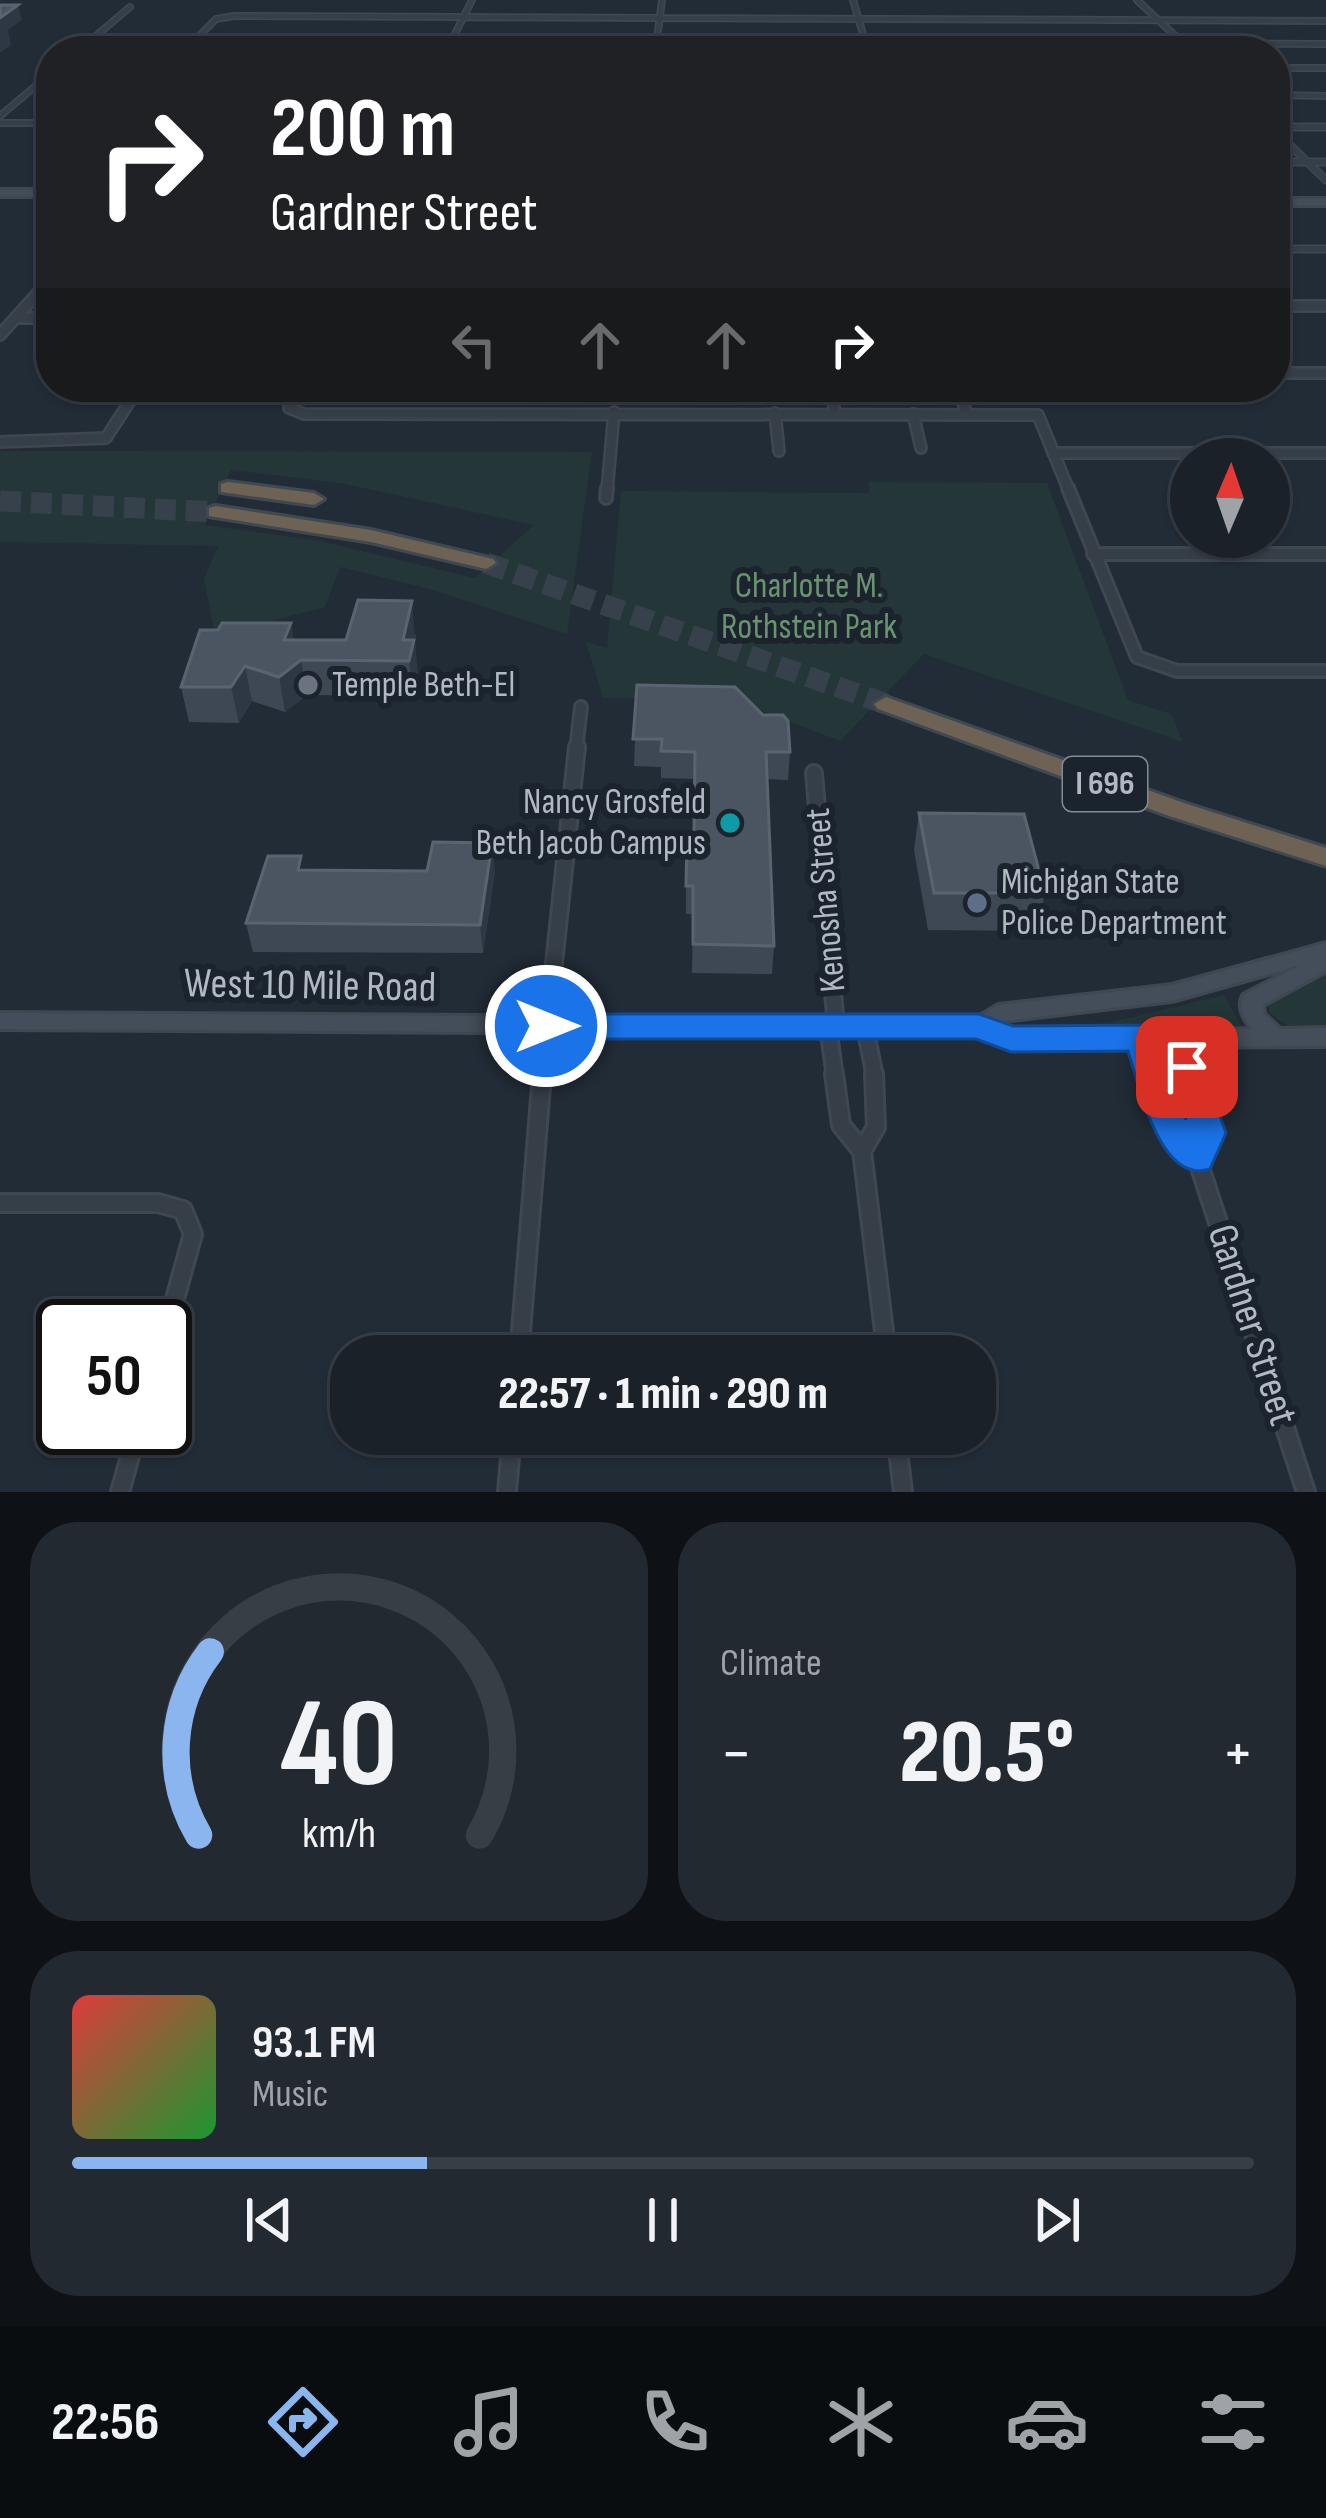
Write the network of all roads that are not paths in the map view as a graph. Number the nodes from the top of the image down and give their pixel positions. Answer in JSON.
{"nodes":[{"id":1,"x":472,"y":0,"type":"edge"},
{"id":2,"x":662,"y":0,"type":"edge"},
{"id":3,"x":853,"y":0,"type":"edge"},
{"id":4,"x":1137,"y":0,"type":"edge"},
{"id":5,"x":135,"y":3,"type":"edge"},
{"id":6,"x":463,"y":17,"type":"junction"},
{"id":7,"x":660,"y":17,"type":"junction"},
{"id":8,"x":859,"y":18,"type":"junction"},
{"id":9,"x":1158,"y":20,"type":"junction"},
{"id":10,"x":1326,"y":21,"type":"edge"},
{"id":11,"x":96,"y":36,"type":"edge"},
{"id":12,"x":199,"y":36,"type":"edge"},
{"id":13,"x":454,"y":36,"type":"edge"},
{"id":14,"x":658,"y":36,"type":"edge"},
{"id":15,"x":864,"y":36,"type":"edge"},
{"id":16,"x":1175,"y":36,"type":"edge"},
{"id":17,"x":1290,"y":44,"type":"edge"},
{"id":18,"x":1326,"y":44,"type":"edge"},
{"id":19,"x":1290,"y":68,"type":"edge"},
{"id":20,"x":1326,"y":68,"type":"edge"},
{"id":21,"x":36,"y":87,"type":"edge"},
{"id":22,"x":1290,"y":95,"type":"edge"},
{"id":23,"x":1326,"y":96,"type":"edge"},
{"id":24,"x":0,"y":119,"type":"edge"},
{"id":25,"x":36,"y":122,"type":"edge"},
{"id":26,"x":1326,"y":127,"type":"edge"},
{"id":27,"x":1290,"y":128,"type":"edge"},
{"id":28,"x":1290,"y":144,"type":"edge"},
{"id":29,"x":1290,"y":162,"type":"edge"},
{"id":30,"x":1307,"y":162,"type":"junction"},
{"id":31,"x":1326,"y":162,"type":"edge"},
{"id":32,"x":1326,"y":180,"type":"edge"},
{"id":33,"x":36,"y":194,"type":"edge"},
{"id":34,"x":0,"y":196,"type":"edge"},
{"id":35,"x":1290,"y":199,"type":"edge"},
{"id":36,"x":1326,"y":199,"type":"edge"},
{"id":37,"x":1326,"y":248,"type":"edge"},
{"id":38,"x":1290,"y":249,"type":"edge"},
{"id":39,"x":36,"y":295,"type":"edge"},
{"id":40,"x":1290,"y":306,"type":"edge"},
{"id":41,"x":1326,"y":306,"type":"edge"},
{"id":42,"x":15,"y":318,"type":"junction"},
{"id":43,"x":36,"y":318,"type":"edge"},
{"id":44,"x":0,"y":335,"type":"edge"},
{"id":45,"x":1290,"y":373,"type":"edge"},
{"id":46,"x":1326,"y":373,"type":"edge"},
{"id":47,"x":129,"y":402,"type":"edge"},
{"id":48,"x":288,"y":402,"type":"edge"},
{"id":49,"x":834,"y":402,"type":"edge"},
{"id":50,"x":963,"y":402,"type":"edge"},
{"id":51,"x":614,"y":412,"type":"junction"},
{"id":52,"x":775,"y":413,"type":"junction"},
{"id":53,"x":836,"y":414,"type":"junction"},
{"id":54,"x":913,"y":414,"type":"junction"},
{"id":55,"x":967,"y":415,"type":"junction"},
{"id":56,"x":0,"y":442,"type":"edge"},
{"id":57,"x":921,"y":448,"type":"dead end"},
{"id":58,"x":779,"y":451,"type":"dead end"},
{"id":59,"x":1053,"y":453,"type":"junction"},
{"id":60,"x":1326,"y":453,"type":"edge"},
{"id":61,"x":228,"y":488,"type":"tunnel mouth"},
{"id":62,"x":605,"y":498,"type":"dead end"},
{"id":63,"x":314,"y":499,"type":"dead end"},
{"id":64,"x":216,"y":512,"type":"tunnel mouth"},
{"id":65,"x":1093,"y":554,"type":"junction"},
{"id":66,"x":1326,"y":554,"type":"edge"},
{"id":67,"x":486,"y":563,"type":"tunnel mouth"},
{"id":68,"x":1326,"y":671,"type":"edge"},
{"id":69,"x":886,"y":704,"type":"tunnel mouth"},
{"id":70,"x":581,"y":706,"type":"dead end"},
{"id":71,"x":814,"y":773,"type":"dead end"},
{"id":72,"x":1326,"y":857,"type":"edge"},
{"id":73,"x":1326,"y":952,"type":"edge"},
{"id":74,"x":1326,"y":962,"type":"edge"},
{"id":75,"x":0,"y":1022,"type":"edge"},
{"id":76,"x":546,"y":1026,"type":"junction"},
{"id":77,"x":832,"y":1027,"type":"junction"},
{"id":78,"x":866,"y":1027,"type":"junction"},
{"id":79,"x":979,"y":1027,"type":"junction"},
{"id":80,"x":1326,"y":1037,"type":"edge"},
{"id":81,"x":1141,"y":1038,"type":"junction"},
{"id":82,"x":1178,"y":1038,"type":"junction"},
{"id":83,"x":1275,"y":1038,"type":"junction"},
{"id":84,"x":862,"y":1151,"type":"junction"},
{"id":85,"x":1197,"y":1158,"type":"junction"},
{"id":86,"x":0,"y":1203,"type":"edge"},
{"id":87,"x":175,"y":1299,"type":"edge"},
{"id":88,"x":521,"y":1335,"type":"edge"},
{"id":89,"x":884,"y":1335,"type":"edge"},
{"id":90,"x":130,"y":1455,"type":"edge"},
{"id":91,"x":510,"y":1455,"type":"edge"},
{"id":92,"x":899,"y":1455,"type":"edge"},
{"id":93,"x":120,"y":1492,"type":"edge"},
{"id":94,"x":507,"y":1492,"type":"edge"},
{"id":95,"x":903,"y":1492,"type":"edge"},
{"id":96,"x":1306,"y":1492,"type":"edge"}],
"edges":[{"from":1,"to":6,"type":"street"},
{"from":2,"to":7,"type":"street"},
{"from":3,"to":8,"type":"street"},
{"from":4,"to":9,"type":"street"},
{"from":5,"to":11,"type":"street"},
{"from":6,"to":7,"type":"street"},
{"from":6,"to":12,"type":"street"},
{"from":6,"to":13,"type":"street"},
{"from":7,"to":8,"type":"street"},
{"from":7,"to":14,"type":"street"},
{"from":8,"to":9,"type":"street"},
{"from":8,"to":15,"type":"street"},
{"from":9,"to":10,"type":"street"},
{"from":9,"to":16,"type":"street"},
{"from":17,"to":18,"type":"street"},
{"from":19,"to":20,"type":"street"},
{"from":21,"to":24,"type":"street"},
{"from":22,"to":23,"type":"street"},
{"from":24,"to":25,"type":"street"},
{"from":26,"to":27,"type":"street"},
{"from":28,"to":30,"type":"street"},
{"from":29,"to":30,"type":"street"},
{"from":30,"to":31,"type":"street"},
{"from":30,"to":32,"type":"street"},
{"from":33,"to":34,"type":"main road"},
{"from":35,"to":36,"type":"main road"},
{"from":37,"to":38,"type":"street"},
{"from":39,"to":42,"type":"street"},
{"from":40,"to":41,"type":"street"},
{"from":42,"to":43,"type":"street"},
{"from":42,"to":44,"type":"street"},
{"from":45,"to":46,"type":"street"},
{"from":47,"to":56,"type":"street"},
{"from":48,"to":51,"type":"street"},
{"from":49,"to":53,"type":"street"},
{"from":50,"to":55,"type":"street"},
{"from":51,"to":52,"type":"street"},
{"from":51,"to":62,"type":"street"},
{"from":52,"to":53,"type":"street"},
{"from":52,"to":58,"type":"street"},
{"from":53,"to":54,"type":"street"},
{"from":54,"to":55,"type":"street"},
{"from":54,"to":57,"type":"street"},
{"from":55,"to":59,"type":"street"},
{"from":59,"to":60,"type":"street"},
{"from":59,"to":65,"type":"street"},
{"from":61,"to":63,"type":"highway"},
{"from":64,"to":67,"type":"highway"},
{"from":65,"to":66,"type":"street"},
{"from":65,"to":68,"type":"street"},
{"from":69,"to":72,"type":"highway","number":"I 696"},
{"from":70,"to":76,"type":"street"},
{"from":71,"to":77,"type":"street","name":"Kenosha Street"},
{"from":73,"to":79,"type":"main road","name":"West 10 Mile Road"},
{"from":74,"to":83,"type":"main road"},
{"from":75,"to":76,"type":"main road","name":"West 10 Mile Road"},
{"from":76,"to":77,"type":"main road","name":"West 10 Mile Road"},
{"from":76,"to":88,"type":"street"},
{"from":77,"to":78,"type":"main road","name":"West 10 Mile Road"},
{"from":77,"to":84,"type":"street","name":"Kenosha Street"},
{"from":78,"to":79,"type":"main road","name":"West 10 Mile Road"},
{"from":78,"to":84,"type":"street","name":"Kenosha Street"},
{"from":79,"to":81,"type":"main road","name":"West 10 Mile Road"},
{"from":80,"to":83,"type":"main road","name":"West 10 Mile Road"},
{"from":81,"to":82,"type":"main road","name":"West 10 Mile Road"},
{"from":81,"to":85,"type":"street","name":"Gardner Street"},
{"from":82,"to":83,"type":"main road","name":"West 10 Mile Road"},
{"from":82,"to":85,"type":"street","name":"Gardner Street"},
{"from":84,"to":89,"type":"street","name":"Kenosha Street"},
{"from":85,"to":96,"type":"street","name":"Gardner Street"},
{"from":86,"to":87,"type":"street"},
{"from":90,"to":93,"type":"street"},
{"from":91,"to":94,"type":"street"},
{"from":92,"to":95,"type":"street"}]}
